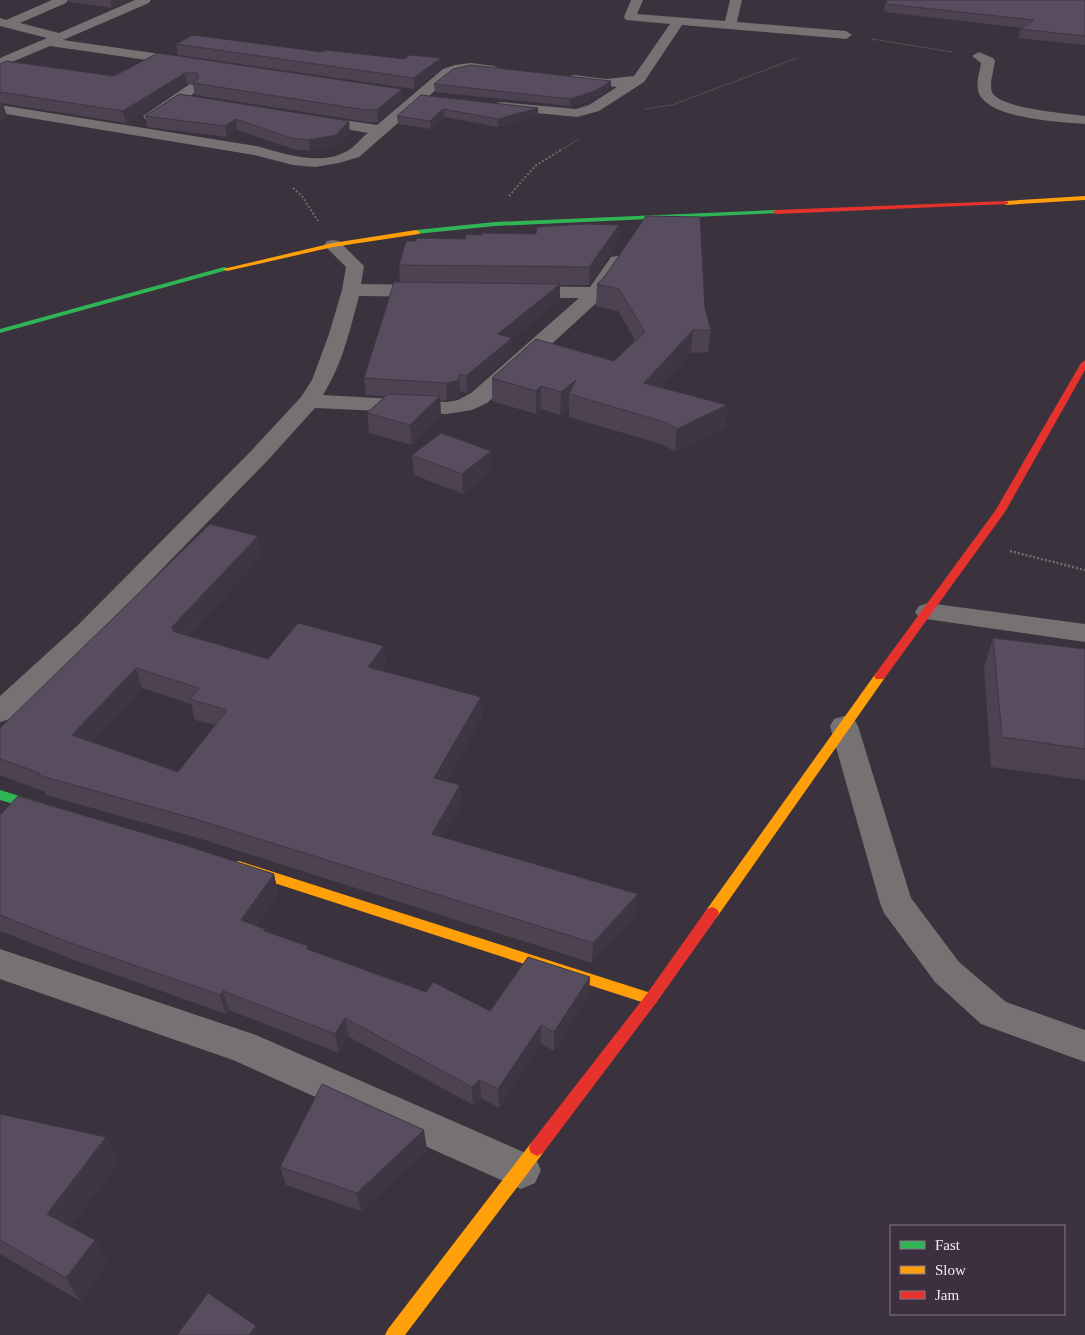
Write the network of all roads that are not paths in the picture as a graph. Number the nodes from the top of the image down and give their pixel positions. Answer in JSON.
{"nodes":[{"id":1,"x":62,"y":0,"type":"edge"},
{"id":2,"x":145,"y":0,"type":"edge"},
{"id":3,"x":636,"y":0,"type":"edge"},
{"id":4,"x":736,"y":0,"type":"edge"},
{"id":5,"x":679,"y":21,"type":"junction"},
{"id":6,"x":4,"y":23,"type":"edge"},
{"id":7,"x":730,"y":25,"type":"junction"},
{"id":8,"x":846,"y":36,"type":"road end"},
{"id":9,"x":55,"y":39,"type":"junction"},
{"id":10,"x":979,"y":56,"type":"road end"},
{"id":11,"x":0,"y":63,"type":"edge"},
{"id":12,"x":510,"y":72,"type":"edge"},
{"id":13,"x":559,"y":77,"type":"edge"},
{"id":14,"x":639,"y":79,"type":"junction"},
{"id":15,"x":399,"y":93,"type":"edge"},
{"id":16,"x":418,"y":96,"type":"junction"},
{"id":17,"x":178,"y":98,"type":"junction"},
{"id":18,"x":437,"y":98,"type":"edge"},
{"id":19,"x":197,"y":101,"type":"edge"},
{"id":20,"x":483,"y":104,"type":"edge"},
{"id":21,"x":0,"y":110,"type":"edge"},
{"id":22,"x":293,"y":116,"type":"edge"},
{"id":23,"x":1085,"y":120,"type":"edge"},
{"id":24,"x":379,"y":130,"type":"junction"},
{"id":25,"x":127,"y":131,"type":"junction"},
{"id":26,"x":1085,"y":198,"type":"edge"},
{"id":27,"x":645,"y":218,"type":"junction"},
{"id":28,"x":635,"y":234,"type":"edge"},
{"id":29,"x":333,"y":245,"type":"junction"},
{"id":30,"x":625,"y":249,"type":"edge"},
{"id":31,"x":351,"y":290,"type":"junction"},
{"id":32,"x":449,"y":291,"type":"edge"},
{"id":33,"x":508,"y":292,"type":"edge"},
{"id":34,"x":596,"y":293,"type":"junction"},
{"id":35,"x":0,"y":331,"type":"edge"},
{"id":36,"x":1085,"y":363,"type":"edge"},
{"id":37,"x":309,"y":401,"type":"junction"},
{"id":38,"x":928,"y":612,"type":"junction"},
{"id":39,"x":1085,"y":633,"type":"edge"},
{"id":40,"x":0,"y":712,"type":"edge"},
{"id":41,"x":844,"y":726,"type":"junction"},
{"id":42,"x":0,"y":795,"type":"edge"},
{"id":43,"x":66,"y":814,"type":"edge"},
{"id":44,"x":226,"y":862,"type":"edge"},
{"id":45,"x":0,"y":964,"type":"edge"},
{"id":46,"x":651,"y":999,"type":"junction"},
{"id":47,"x":1085,"y":1046,"type":"edge"},
{"id":48,"x":520,"y":1170,"type":"junction"},
{"id":49,"x":394,"y":1335,"type":"edge"}],
"edges":[{"from":1,"to":6,"type":"street"},
{"from":2,"to":9,"type":"street"},
{"from":3,"to":5,"type":"street"},
{"from":4,"to":7,"type":"street"},
{"from":5,"to":7,"type":"street"},
{"from":5,"to":14,"type":"street"},
{"from":6,"to":9,"type":"street"},
{"from":7,"to":8,"type":"street"},
{"from":9,"to":11,"type":"street"},
{"from":9,"to":17,"type":"street"},
{"from":10,"to":23,"type":"street"},
{"from":12,"to":16,"type":"street"},
{"from":13,"to":14,"type":"street"},
{"from":14,"to":20,"type":"street"},
{"from":15,"to":16,"type":"street"},
{"from":16,"to":18,"type":"street"},
{"from":16,"to":24,"type":"street"},
{"from":17,"to":19,"type":"street"},
{"from":17,"to":25,"type":"street"},
{"from":21,"to":25,"type":"street"},
{"from":22,"to":24,"type":"street"},
{"from":24,"to":25,"type":"street"},
{"from":26,"to":27,"type":"street"},
{"from":27,"to":28,"type":"street"},
{"from":27,"to":29,"type":"street"},
{"from":29,"to":31,"type":"street"},
{"from":29,"to":35,"type":"street"},
{"from":30,"to":34,"type":"street"},
{"from":31,"to":32,"type":"street"},
{"from":31,"to":37,"type":"street"},
{"from":33,"to":34,"type":"street"},
{"from":34,"to":37,"type":"street"},
{"from":36,"to":38,"type":"street"},
{"from":37,"to":40,"type":"street"},
{"from":38,"to":39,"type":"street"},
{"from":38,"to":41,"type":"street"},
{"from":41,"to":46,"type":"street"},
{"from":41,"to":47,"type":"street"},
{"from":42,"to":43,"type":"street"},
{"from":44,"to":46,"type":"street"},
{"from":45,"to":48,"type":"street"},
{"from":46,"to":48,"type":"street"},
{"from":48,"to":49,"type":"street"}]}
